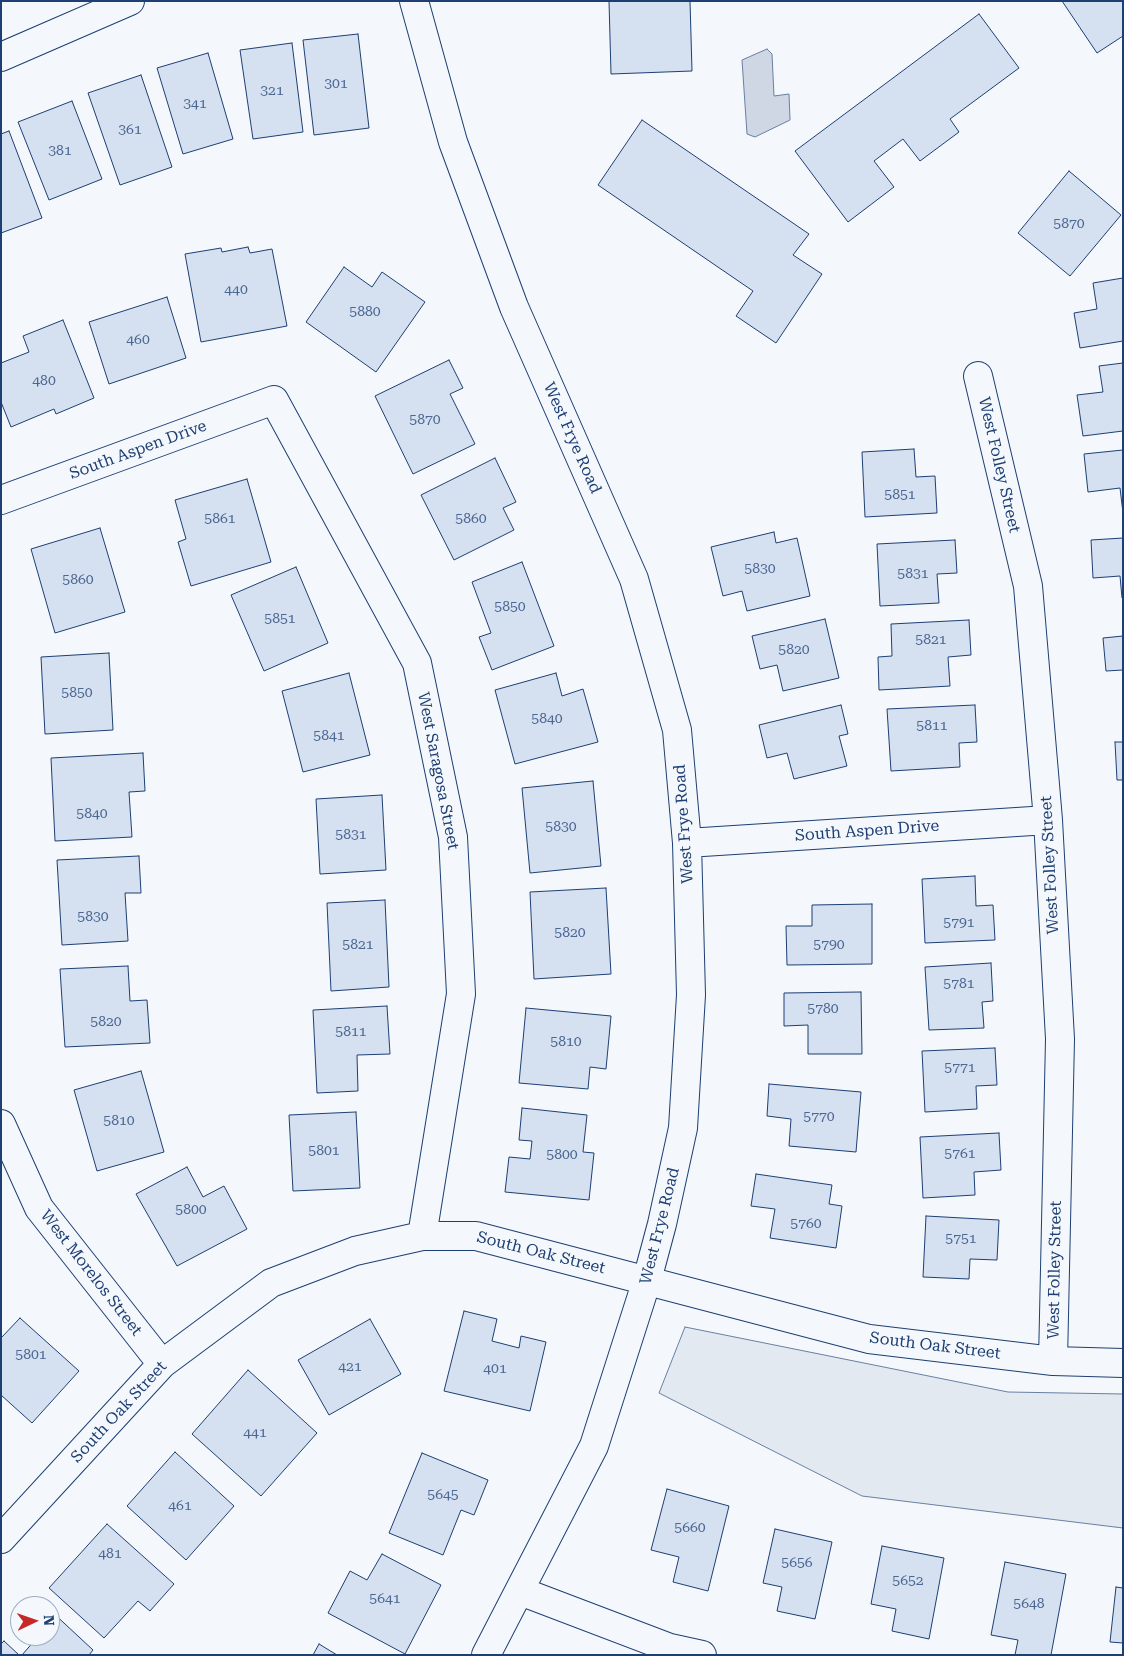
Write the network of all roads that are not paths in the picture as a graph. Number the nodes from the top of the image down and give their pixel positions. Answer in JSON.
{"nodes":[{"id":1,"x":130,"y":1,"type":"edge"},
{"id":2,"x":414,"y":1,"type":"edge"},
{"id":3,"x":1,"y":57,"type":"edge"},
{"id":4,"x":978,"y":376,"type":"dead end"},
{"id":5,"x":274,"y":400,"type":"joint"},
{"id":6,"x":1,"y":500,"type":"edge"},
{"id":7,"x":1048,"y":820,"type":"junction"},
{"id":8,"x":687,"y":843,"type":"junction"},
{"id":9,"x":1,"y":1124,"type":"edge"},
{"id":10,"x":422,"y":1236,"type":"junction"},
{"id":11,"x":647,"y":1280,"type":"junction"},
{"id":12,"x":1053,"y":1361,"type":"junction"},
{"id":13,"x":1123,"y":1363,"type":"edge"},
{"id":14,"x":162,"y":1364,"type":"junction"},
{"id":15,"x":1,"y":1539,"type":"edge"},
{"id":16,"x":520,"y":1591,"type":"junction"},
{"id":17,"x":486,"y":1655,"type":"edge"},
{"id":18,"x":702,"y":1655,"type":"edge"}],
"edges":[{"from":1,"to":3,"type":"street"},
{"from":2,"to":8,"type":"street","name":"West Frye Road"},
{"from":4,"to":7,"type":"street","name":"West Folley Street"},
{"from":5,"to":6,"type":"street","name":"South Aspen Drive"},
{"from":5,"to":10,"type":"street","name":"West Saragosa Street"},
{"from":7,"to":8,"type":"street","name":"South Aspen Drive"},
{"from":7,"to":12,"type":"street","name":"West Folley Street"},
{"from":8,"to":11,"type":"street","name":"West Frye Road"},
{"from":9,"to":14,"type":"street","name":"West Morelos Street"},
{"from":10,"to":11,"type":"street","name":"South Oak Street"},
{"from":10,"to":14,"type":"street","name":"South Oak Street"},
{"from":11,"to":12,"type":"street","name":"South Oak Street"},
{"from":11,"to":16,"type":"street","name":"West Frye Road"},
{"from":12,"to":13,"type":"street","name":"South Oak Street"},
{"from":14,"to":15,"type":"street","name":"South Oak Street"},
{"from":16,"to":17,"type":"street","name":"West Frye Road"},
{"from":16,"to":18,"type":"street"}]}
